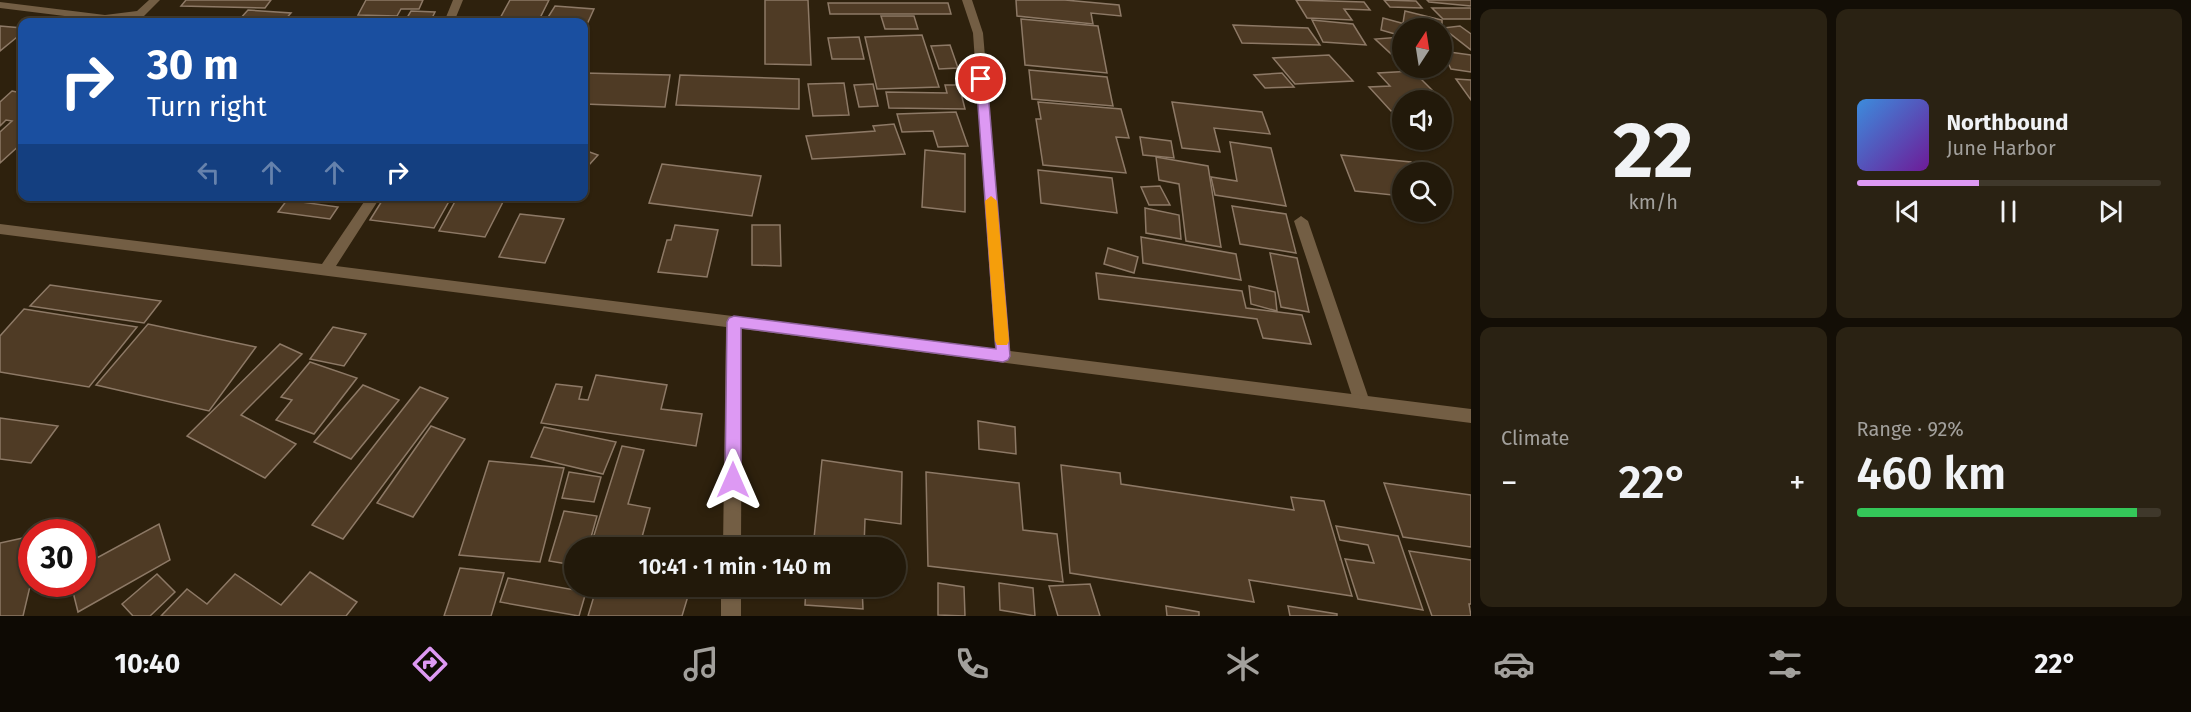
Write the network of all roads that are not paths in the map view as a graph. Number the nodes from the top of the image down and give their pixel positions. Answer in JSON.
{"nodes":[{"id":1,"x":154,"y":0,"type":"edge"},
{"id":2,"x":458,"y":0,"type":"edge"},
{"id":3,"x":967,"y":0,"type":"edge"},
{"id":4,"x":0,"y":5,"type":"edge"},
{"id":5,"x":451,"y":18,"type":"edge"},
{"id":6,"x":372,"y":201,"type":"edge"},
{"id":7,"x":1301,"y":221,"type":"dead end"},
{"id":8,"x":0,"y":229,"type":"edge"},
{"id":9,"x":326,"y":270,"type":"junction"},
{"id":10,"x":734,"y":322,"type":"junction"},
{"id":11,"x":1003,"y":356,"type":"junction"},
{"id":12,"x":1362,"y":402,"type":"junction"},
{"id":13,"x":1471,"y":416,"type":"edge"},
{"id":14,"x":732,"y":537,"type":"edge"},
{"id":15,"x":731,"y":597,"type":"edge"},
{"id":16,"x":731,"y":616,"type":"edge"}],
"edges":[{"from":1,"to":4,"type":"street"},
{"from":2,"to":5,"type":"street"},
{"from":3,"to":11,"type":"street"},
{"from":6,"to":9,"type":"street"},
{"from":7,"to":12,"type":"street"},
{"from":8,"to":9,"type":"street"},
{"from":9,"to":10,"type":"street"},
{"from":10,"to":11,"type":"street"},
{"from":10,"to":14,"type":"street"},
{"from":11,"to":12,"type":"street"},
{"from":12,"to":13,"type":"street"},
{"from":15,"to":16,"type":"street"}]}
